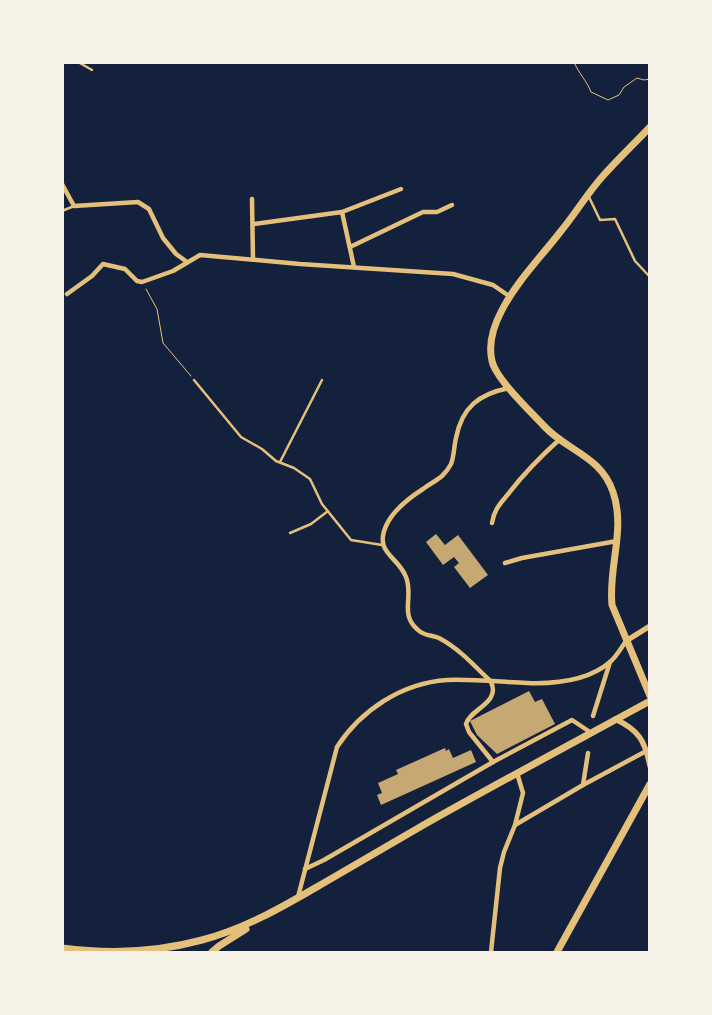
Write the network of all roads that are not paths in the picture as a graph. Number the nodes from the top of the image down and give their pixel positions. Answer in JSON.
{"nodes":[{"id":1,"x":78,"y":62,"type":"edge"},
{"id":2,"x":92,"y":70,"type":"dead end"},
{"id":3,"x":650,"y":127,"type":"edge"},
{"id":4,"x":62,"y":184,"type":"edge"},
{"id":5,"x":401,"y":189,"type":"dead end"},
{"id":6,"x":587,"y":196,"type":"junction"},
{"id":7,"x":252,"y":199,"type":"dead end"},
{"id":8,"x":452,"y":205,"type":"dead end"},
{"id":9,"x":74,"y":206,"type":"junction"},
{"id":10,"x":62,"y":211,"type":"edge"},
{"id":11,"x":342,"y":212,"type":"junction"},
{"id":12,"x":254,"y":224,"type":"junction"},
{"id":13,"x":350,"y":247,"type":"junction"},
{"id":14,"x":253,"y":259,"type":"junction"},
{"id":15,"x":187,"y":262,"type":"junction"},
{"id":16,"x":354,"y":267,"type":"junction"},
{"id":17,"x":650,"y":278,"type":"edge"},
{"id":18,"x":67,"y":294,"type":"dead end"},
{"id":19,"x":510,"y":296,"type":"junction"},
{"id":20,"x":194,"y":380,"type":"road end"},
{"id":21,"x":322,"y":380,"type":"dead end"},
{"id":22,"x":509,"y":388,"type":"junction"},
{"id":23,"x":560,"y":440,"type":"junction"},
{"id":24,"x":280,"y":462,"type":"junction"},
{"id":25,"x":328,"y":511,"type":"junction"},
{"id":26,"x":492,"y":523,"type":"dead end"},
{"id":27,"x":290,"y":533,"type":"dead end"},
{"id":28,"x":617,"y":541,"type":"junction"},
{"id":29,"x":382,"y":545,"type":"junction"},
{"id":30,"x":505,"y":563,"type":"dead end"},
{"id":31,"x":650,"y":626,"type":"edge"},
{"id":32,"x":626,"y":641,"type":"junction"},
{"id":33,"x":610,"y":662,"type":"junction"},
{"id":34,"x":491,"y":682,"type":"junction"},
{"id":35,"x":648,"y":686,"type":"edge"},
{"id":36,"x":650,"y":696,"type":"edge"},
{"id":37,"x":650,"y":701,"type":"edge"},
{"id":38,"x":593,"y":716,"type":"dead end"},
{"id":39,"x":615,"y":719,"type":"junction"},
{"id":40,"x":590,"y":732,"type":"junction"},
{"id":41,"x":648,"y":750,"type":"edge"},
{"id":42,"x":588,"y":753,"type":"dead end"},
{"id":43,"x":493,"y":762,"type":"junction"},
{"id":44,"x":650,"y":766,"type":"edge"},
{"id":45,"x":517,"y":773,"type":"junction"},
{"id":46,"x":583,"y":784,"type":"junction"},
{"id":47,"x":650,"y":784,"type":"edge"},
{"id":48,"x":515,"y":825,"type":"junction"},
{"id":49,"x":306,"y":869,"type":"junction"},
{"id":50,"x":298,"y":898,"type":"junction"},
{"id":51,"x":273,"y":912,"type":"junction"},
{"id":52,"x":62,"y":948,"type":"edge"},
{"id":53,"x":72,"y":949,"type":"junction"},
{"id":54,"x":166,"y":950,"type":"edge"},
{"id":55,"x":85,"y":952,"type":"edge"},
{"id":56,"x":212,"y":952,"type":"edge"},
{"id":57,"x":491,"y":952,"type":"edge"},
{"id":58,"x":557,"y":952,"type":"edge"}],
"edges":[{"from":1,"to":2,"type":"lane"},
{"from":3,"to":6,"type":"main road"},
{"from":4,"to":9,"type":"street"},
{"from":5,"to":11,"type":"street"},
{"from":6,"to":17,"type":"lane"},
{"from":6,"to":19,"type":"main road"},
{"from":7,"to":12,"type":"street"},
{"from":8,"to":13,"type":"street"},
{"from":9,"to":10,"type":"lane"},
{"from":9,"to":15,"type":"street"},
{"from":11,"to":12,"type":"street"},
{"from":11,"to":13,"type":"street"},
{"from":12,"to":14,"type":"street"},
{"from":13,"to":16,"type":"street"},
{"from":14,"to":15,"type":"street"},
{"from":14,"to":16,"type":"street"},
{"from":15,"to":18,"type":"street"},
{"from":16,"to":19,"type":"street"},
{"from":19,"to":22,"type":"main road"},
{"from":20,"to":24,"type":"lane"},
{"from":21,"to":24,"type":"lane"},
{"from":22,"to":23,"type":"main road"},
{"from":22,"to":29,"type":"street"},
{"from":23,"to":26,"type":"street"},
{"from":23,"to":28,"type":"main road"},
{"from":24,"to":25,"type":"lane"},
{"from":25,"to":27,"type":"lane"},
{"from":25,"to":29,"type":"lane"},
{"from":28,"to":30,"type":"street"},
{"from":28,"to":32,"type":"main road"},
{"from":29,"to":34,"type":"street"},
{"from":31,"to":32,"type":"street"},
{"from":32,"to":33,"type":"street"},
{"from":32,"to":35,"type":"main road"},
{"from":33,"to":34,"type":"street"},
{"from":33,"to":38,"type":"street"},
{"from":34,"to":43,"type":"street"},
{"from":34,"to":49,"type":"street"},
{"from":35,"to":36,"type":"main road"},
{"from":37,"to":39,"type":"main road"},
{"from":39,"to":40,"type":"main road"},
{"from":39,"to":41,"type":"street"},
{"from":40,"to":43,"type":"street"},
{"from":40,"to":45,"type":"main road"},
{"from":41,"to":44,"type":"street"},
{"from":41,"to":46,"type":"street"},
{"from":42,"to":46,"type":"street"},
{"from":43,"to":49,"type":"street"},
{"from":45,"to":48,"type":"street"},
{"from":45,"to":50,"type":"main road"},
{"from":46,"to":48,"type":"street"},
{"from":47,"to":58,"type":"main road"},
{"from":48,"to":57,"type":"street"},
{"from":49,"to":50,"type":"street"},
{"from":50,"to":51,"type":"main road"},
{"from":51,"to":54,"type":"main road"},
{"from":51,"to":56,"type":"main road"},
{"from":52,"to":53,"type":"main road"},
{"from":53,"to":54,"type":"main road"},
{"from":53,"to":55,"type":"street"}]}
